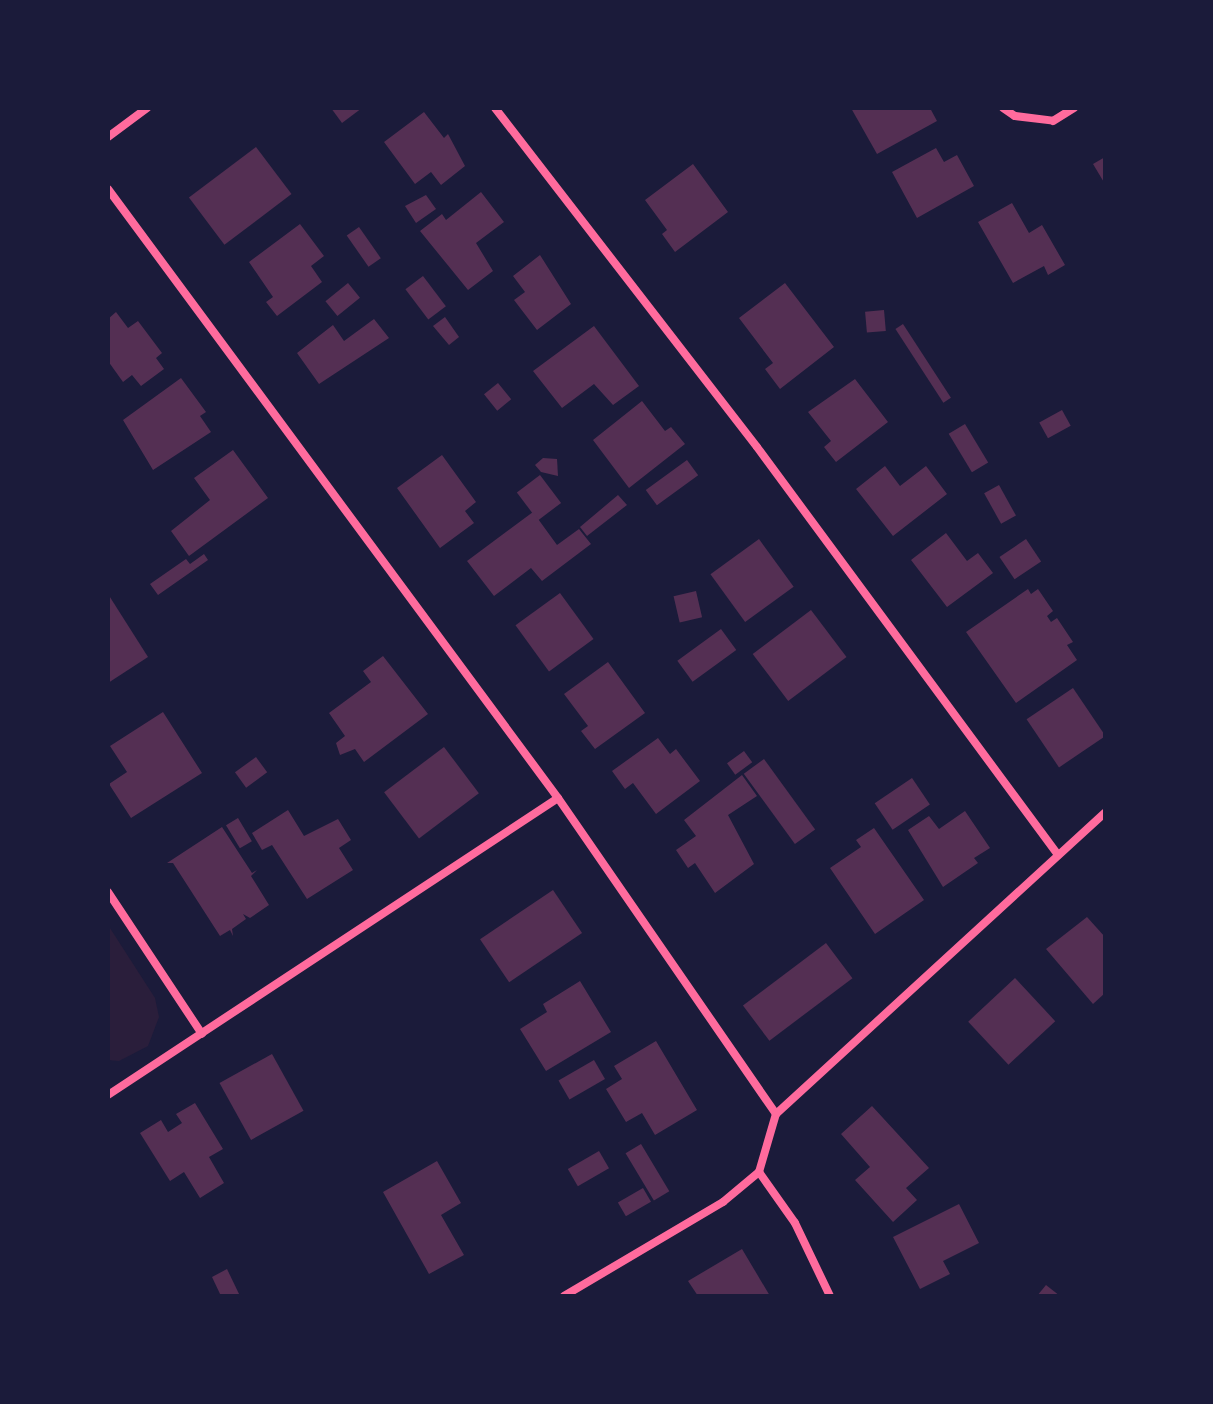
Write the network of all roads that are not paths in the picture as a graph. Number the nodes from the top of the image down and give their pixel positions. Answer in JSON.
{"nodes":[{"id":1,"x":147,"y":108,"type":"edge"},
{"id":2,"x":495,"y":108,"type":"edge"},
{"id":3,"x":1003,"y":108,"type":"edge"},
{"id":4,"x":1074,"y":108,"type":"edge"},
{"id":5,"x":108,"y":137,"type":"edge"},
{"id":6,"x":108,"y":189,"type":"edge"},
{"id":7,"x":558,"y":798,"type":"junction"},
{"id":8,"x":1105,"y":813,"type":"edge"},
{"id":9,"x":1058,"y":855,"type":"junction"},
{"id":10,"x":108,"y":892,"type":"edge"},
{"id":11,"x":202,"y":1034,"type":"junction"},
{"id":12,"x":108,"y":1095,"type":"edge"},
{"id":13,"x":776,"y":1114,"type":"junction"},
{"id":14,"x":759,"y":1172,"type":"junction"},
{"id":15,"x":564,"y":1296,"type":"edge"},
{"id":16,"x":830,"y":1296,"type":"edge"}],
"edges":[{"from":1,"to":5,"type":"street"},
{"from":2,"to":9,"type":"street"},
{"from":3,"to":4,"type":"street"},
{"from":6,"to":7,"type":"street"},
{"from":7,"to":11,"type":"street"},
{"from":7,"to":13,"type":"street"},
{"from":8,"to":9,"type":"street"},
{"from":9,"to":13,"type":"street"},
{"from":10,"to":11,"type":"street"},
{"from":11,"to":12,"type":"street"},
{"from":13,"to":14,"type":"street"},
{"from":14,"to":15,"type":"street"},
{"from":14,"to":16,"type":"street"}]}
